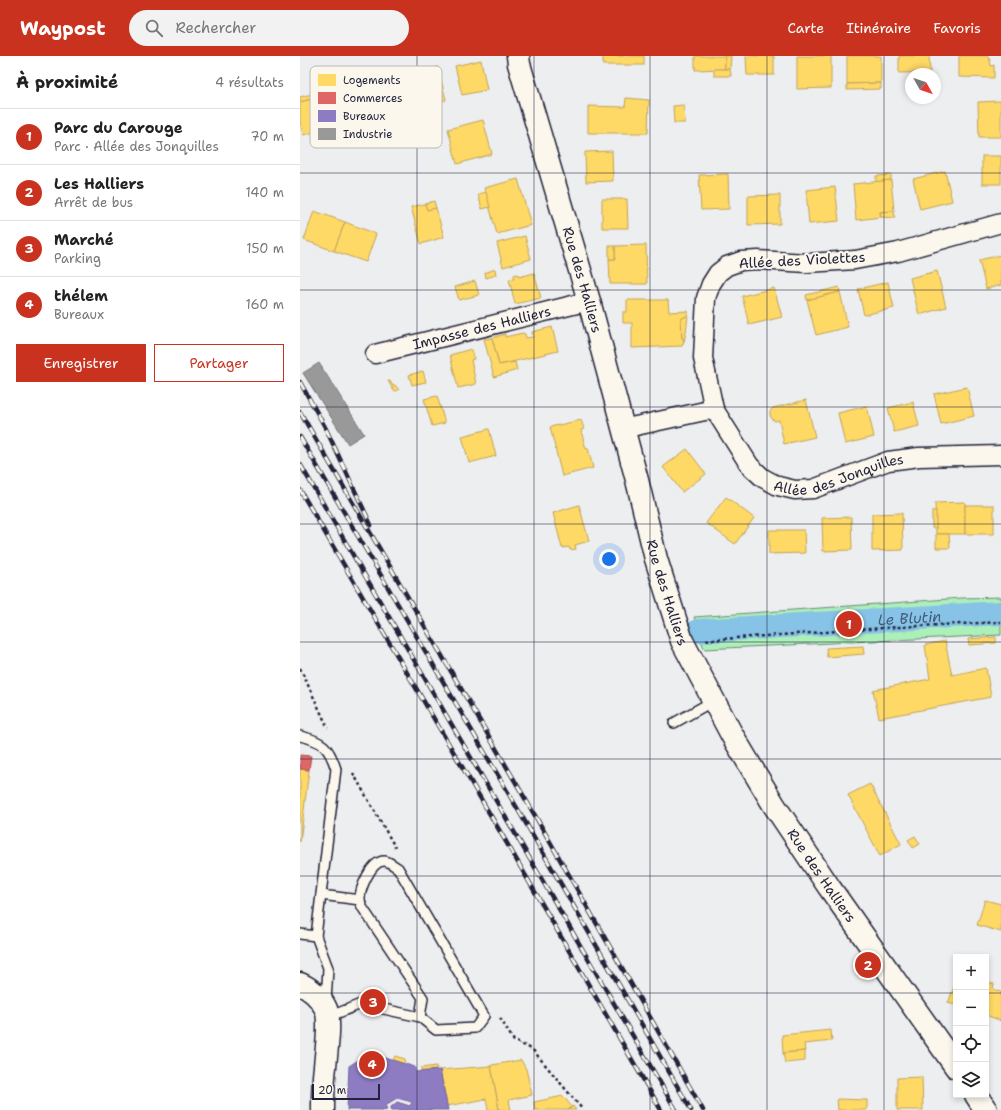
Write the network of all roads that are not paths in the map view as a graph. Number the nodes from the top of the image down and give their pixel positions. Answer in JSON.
{"nodes":[{"id":1,"x":518,"y":56,"type":"edge"},
{"id":2,"x":1001,"y":223,"type":"edge"},
{"id":3,"x":589,"y":301,"type":"junction"},
{"id":4,"x":375,"y":354,"type":"dead end"},
{"id":5,"x":714,"y":409,"type":"junction"},
{"id":6,"x":622,"y":429,"type":"junction"},
{"id":7,"x":1001,"y":455,"type":"edge"},
{"id":8,"x":713,"y":700,"type":"junction"},
{"id":9,"x":674,"y":724,"type":"dead end"},
{"id":10,"x":300,"y":736,"type":"edge"},
{"id":11,"x":321,"y":895,"type":"junction"},
{"id":12,"x":360,"y":900,"type":"junction"},
{"id":13,"x":300,"y":934,"type":"edge"},
{"id":14,"x":316,"y":936,"type":"junction"},
{"id":15,"x":300,"y":984,"type":"edge"},
{"id":16,"x":326,"y":1014,"type":"junction"},
{"id":17,"x":420,"y":1017,"type":"junction"},
{"id":18,"x":953,"y":1063,"type":"edge"},
{"id":19,"x":978,"y":1098,"type":"edge"},
{"id":20,"x":323,"y":1110,"type":"edge"},
{"id":21,"x":986,"y":1110,"type":"edge"}],
"edges":[{"from":1,"to":3,"type":"main road","name":"Rue des Halliers"},
{"from":2,"to":5,"type":"street","name":"Allée des Violettes"},
{"from":3,"to":4,"type":"street","name":"Impasse des Halliers"},
{"from":3,"to":6,"type":"main road","name":"Rue des Halliers"},
{"from":5,"to":6,"type":"street"},
{"from":5,"to":7,"type":"street","name":"Allée des Jonquilles"},
{"from":6,"to":8,"type":"main road","name":"Rue des Halliers"},
{"from":8,"to":9,"type":"lane"},
{"from":8,"to":18,"type":"main road","name":"Rue des Halliers"},
{"from":10,"to":11,"type":"lane"},
{"from":11,"to":12,"type":"lane"},
{"from":11,"to":14,"type":"lane"},
{"from":12,"to":17,"type":"lane"},
{"from":12,"to":17,"type":"lane"},
{"from":13,"to":14,"type":"lane"},
{"from":14,"to":16,"type":"lane"},
{"from":15,"to":16,"type":"main road"},
{"from":16,"to":17,"type":"lane"},
{"from":16,"to":20,"type":"main road"},
{"from":19,"to":21,"type":"main road"}]}
